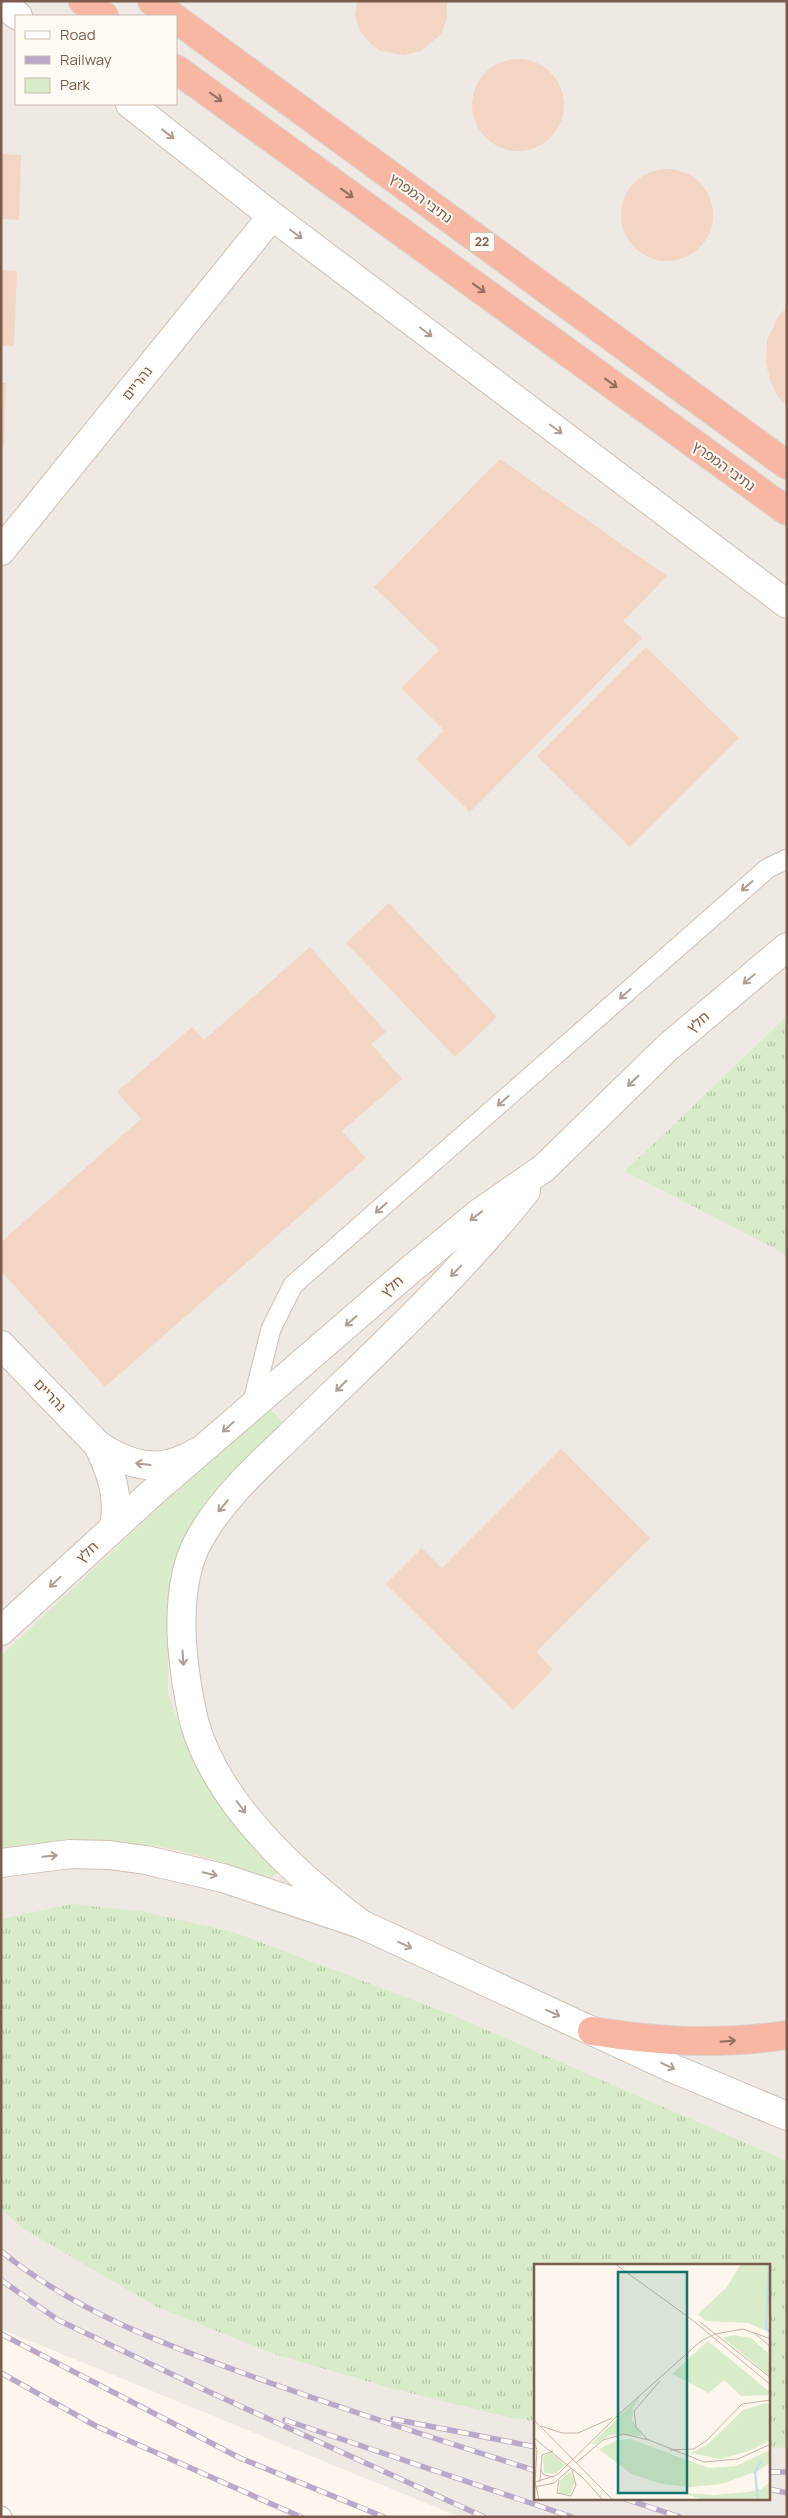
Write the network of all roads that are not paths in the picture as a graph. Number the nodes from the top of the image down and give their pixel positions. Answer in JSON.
{"nodes":[{"id":1,"x":83,"y":1,"type":"edge"},
{"id":2,"x":152,"y":1,"type":"edge"},
{"id":3,"x":157,"y":1,"type":"edge"},
{"id":4,"x":1,"y":3,"type":"edge"},
{"id":5,"x":17,"y":15,"type":"edge"},
{"id":6,"x":103,"y":15,"type":"edge"},
{"id":7,"x":171,"y":15,"type":"edge"},
{"id":8,"x":177,"y":15,"type":"edge"},
{"id":9,"x":178,"y":16,"type":"edge"},
{"id":10,"x":178,"y":20,"type":"edge"},
{"id":11,"x":178,"y":70,"type":"edge"},
{"id":12,"x":131,"y":105,"type":"edge"},
{"id":13,"x":272,"y":216,"type":"junction"},
{"id":14,"x":787,"y":457,"type":"edge"},
{"id":15,"x":787,"y":465,"type":"edge"},
{"id":16,"x":787,"y":511,"type":"edge"},
{"id":17,"x":1,"y":551,"type":"edge"},
{"id":18,"x":787,"y":604,"type":"edge"},
{"id":19,"x":787,"y":859,"type":"edge"},
{"id":20,"x":787,"y":947,"type":"edge"},
{"id":21,"x":544,"y":1168,"type":"junction"},
{"id":22,"x":1,"y":1345,"type":"edge"},
{"id":23,"x":252,"y":1405,"type":"junction"},
{"id":24,"x":98,"y":1445,"type":"junction"},
{"id":25,"x":206,"y":1448,"type":"junction"},
{"id":26,"x":114,"y":1527,"type":"junction"},
{"id":27,"x":1,"y":1631,"type":"edge"},
{"id":28,"x":1,"y":1863,"type":"edge"},
{"id":29,"x":361,"y":1924,"type":"junction"},
{"id":30,"x":592,"y":2031,"type":"junction"},
{"id":31,"x":787,"y":2035,"type":"edge"},
{"id":32,"x":787,"y":2116,"type":"edge"}],
"edges":[{"from":1,"to":6,"type":"highway"},
{"from":2,"to":7,"type":"highway"},
{"from":3,"to":8,"type":"street"},
{"from":4,"to":5,"type":"street"},
{"from":9,"to":14,"type":"street"},
{"from":10,"to":15,"type":"highway","name":"נתיבי המפרץ","number":"22"},
{"from":11,"to":16,"type":"highway","name":"נתיבי המפרץ","one_way":true},
{"from":12,"to":13,"type":"street","one_way":true},
{"from":13,"to":17,"type":"street","name":"נהריים"},
{"from":13,"to":18,"type":"street","one_way":true},
{"from":19,"to":23,"type":"lane","one_way":true},
{"from":20,"to":21,"type":"street","name":"חלץ","one_way":true},
{"from":21,"to":23,"type":"street","name":"חלץ","one_way":true},
{"from":21,"to":29,"type":"street","one_way":true},
{"from":22,"to":24,"type":"street","name":"נהריים"},
{"from":23,"to":25,"type":"street","name":"חלץ","one_way":true},
{"from":25,"to":24,"type":"street","one_way":true},
{"from":24,"to":26,"type":"street"},
{"from":25,"to":26,"type":"street","name":"חלץ"},
{"from":26,"to":27,"type":"street","name":"חלץ","one_way":true},
{"from":28,"to":29,"type":"street","one_way":true},
{"from":29,"to":30,"type":"street","one_way":true},
{"from":30,"to":31,"type":"highway","one_way":true},
{"from":30,"to":32,"type":"street","one_way":true}]}
